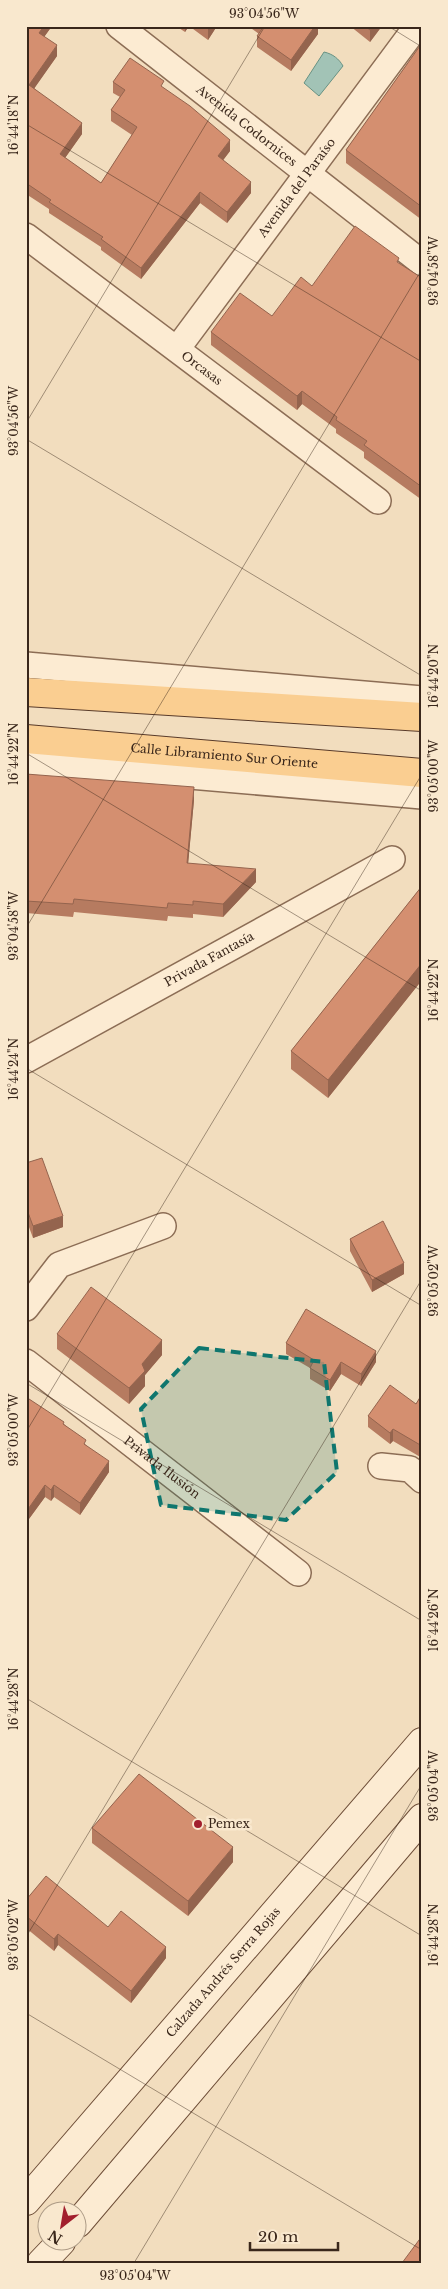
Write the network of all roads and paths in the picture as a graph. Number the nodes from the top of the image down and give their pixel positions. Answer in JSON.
{"nodes":[{"id":1,"x":119,"y":26,"type":"edge"},
{"id":2,"x":417,"y":26,"type":"edge"},
{"id":3,"x":308,"y":174,"type":"junction"},
{"id":4,"x":26,"y":236,"type":"edge"},
{"id":5,"x":422,"y":263,"type":"edge"},
{"id":6,"x":177,"y":349,"type":"junction"},
{"id":7,"x":378,"y":501,"type":"dead end"},
{"id":8,"x":26,"y":665,"type":"edge"},
{"id":9,"x":26,"y":692,"type":"edge"},
{"id":10,"x":422,"y":699,"type":"edge"},
{"id":11,"x":422,"y":717,"type":"edge"},
{"id":12,"x":39,"y":741,"type":"edge"},
{"id":13,"x":26,"y":762,"type":"edge"},
{"id":14,"x":422,"y":772,"type":"edge"},
{"id":15,"x":422,"y":796,"type":"edge"},
{"id":16,"x":392,"y":859,"type":"dead end"},
{"id":17,"x":26,"y":1060,"type":"edge"},
{"id":18,"x":163,"y":1226,"type":"dead end"},
{"id":19,"x":26,"y":1308,"type":"edge"},
{"id":20,"x":26,"y":1362,"type":"edge"},
{"id":21,"x":380,"y":1466,"type":"dead end"},
{"id":22,"x":422,"y":1480,"type":"edge"},
{"id":23,"x":298,"y":1573,"type":"dead end"},
{"id":24,"x":422,"y":1742,"type":"edge"},
{"id":25,"x":422,"y":1818,"type":"edge"},
{"id":26,"x":26,"y":2201,"type":"edge"},
{"id":27,"x":88,"y":2211,"type":"edge"},
{"id":28,"x":52,"y":2252,"type":"edge"},
{"id":29,"x":41,"y":2263,"type":"edge"}],
"edges":[{"from":1,"to":3,"type":"street","name":"Avenida Codornices"},
{"from":2,"to":3,"type":"street","name":"Avenida del Paraíso"},
{"from":3,"to":5,"type":"street","name":"Avenida Codornices"},
{"from":3,"to":6,"type":"street","name":"Avenida del Paraíso"},
{"from":4,"to":6,"type":"street","name":"Orcasas"},
{"from":6,"to":7,"type":"street","name":"Orcasas"},
{"from":8,"to":10,"type":"street"},
{"from":9,"to":11,"type":"main road"},
{"from":12,"to":14,"type":"main road","name":"Calle Libramiento Sur Oriente"},
{"from":13,"to":15,"type":"street"},
{"from":16,"to":17,"type":"street","name":"Privada Fantasía"},
{"from":18,"to":19,"type":"street"},
{"from":20,"to":23,"type":"street","name":"Privada Ilusión"},
{"from":21,"to":22,"type":"street"},
{"from":24,"to":26,"type":"main road","name":"Calzada Andrés Serra Rojas"},
{"from":25,"to":27,"type":"main road"},
{"from":28,"to":29,"type":"main road"}]}
